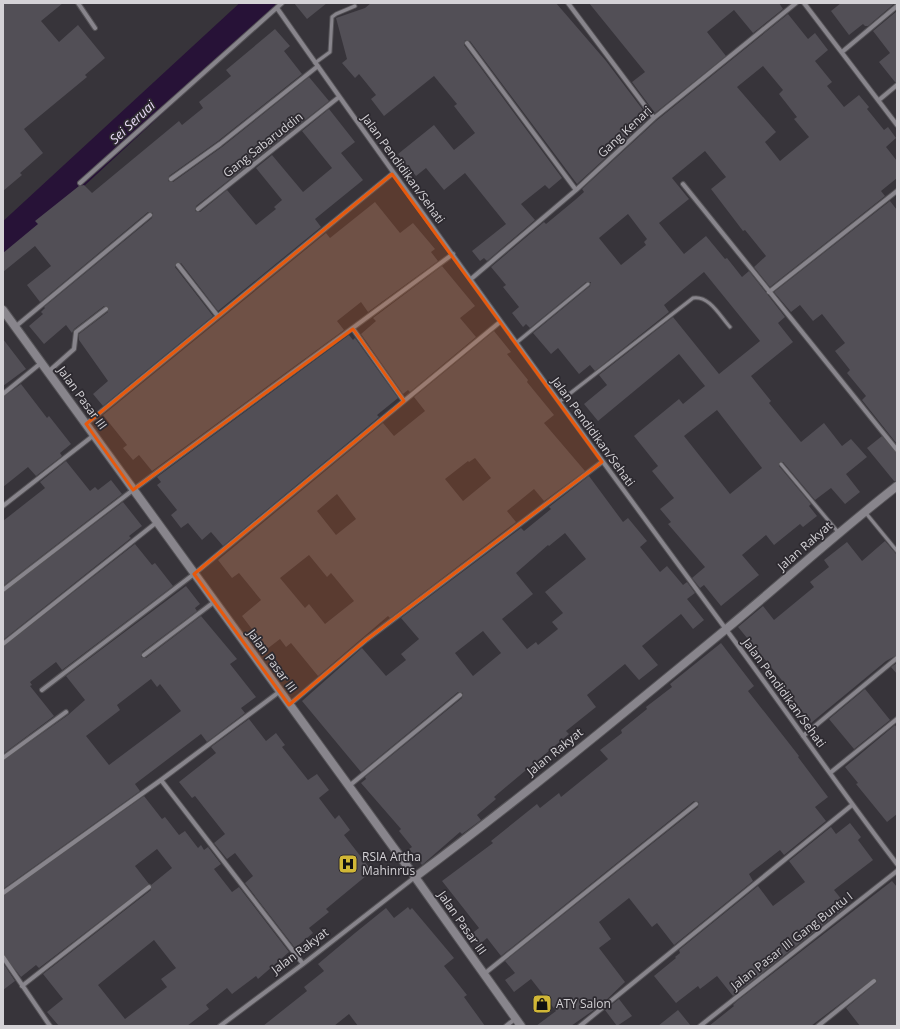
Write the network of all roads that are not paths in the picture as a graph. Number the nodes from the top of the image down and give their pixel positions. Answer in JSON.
{"nodes":[{"id":1,"x":78,"y":3,"type":"edge"},
{"id":2,"x":282,"y":3,"type":"edge"},
{"id":3,"x":568,"y":3,"type":"edge"},
{"id":4,"x":796,"y":3,"type":"edge"},
{"id":5,"x":804,"y":3,"type":"edge"},
{"id":6,"x":355,"y":6,"type":"dead end"},
{"id":7,"x":897,"y":6,"type":"edge"},
{"id":8,"x":277,"y":8,"type":"junction"},
{"id":9,"x":95,"y":28,"type":"dead end"},
{"id":10,"x":467,"y":43,"type":"dead end"},
{"id":11,"x":842,"y":52,"type":"junction"},
{"id":12,"x":316,"y":64,"type":"junction"},
{"id":13,"x":897,"y":85,"type":"edge"},
{"id":14,"x":340,"y":97,"type":"junction"},
{"id":15,"x":879,"y":100,"type":"junction"},
{"id":16,"x":654,"y":118,"type":"junction"},
{"id":17,"x":897,"y":125,"type":"edge"},
{"id":18,"x":392,"y":174,"type":"junction"},
{"id":19,"x":171,"y":179,"type":"dead end"},
{"id":20,"x":80,"y":183,"type":"dead end"},
{"id":21,"x":683,"y":184,"type":"dead end"},
{"id":22,"x":576,"y":190,"type":"junction"},
{"id":23,"x":897,"y":191,"type":"edge"},
{"id":24,"x":198,"y":209,"type":"dead end"},
{"id":25,"x":150,"y":215,"type":"dead end"},
{"id":26,"x":453,"y":254,"type":"junction"},
{"id":27,"x":178,"y":265,"type":"dead end"},
{"id":28,"x":471,"y":279,"type":"junction"},
{"id":29,"x":588,"y":284,"type":"dead end"},
{"id":30,"x":769,"y":292,"type":"junction"},
{"id":31,"x":106,"y":309,"type":"dead end"},
{"id":32,"x":3,"y":310,"type":"edge"},
{"id":33,"x":217,"y":315,"type":"junction"},
{"id":34,"x":500,"y":322,"type":"junction"},
{"id":35,"x":15,"y":327,"type":"junction"},
{"id":36,"x":730,"y":327,"type":"dead end"},
{"id":37,"x":353,"y":329,"type":"junction"},
{"id":38,"x":516,"y":343,"type":"junction"},
{"id":39,"x":42,"y":363,"type":"junction"},
{"id":40,"x":48,"y":372,"type":"junction"},
{"id":41,"x":3,"y":394,"type":"edge"},
{"id":42,"x":404,"y":401,"type":"junction"},
{"id":43,"x":559,"y":402,"type":"junction"},
{"id":44,"x":86,"y":424,"type":"junction"},
{"id":45,"x":94,"y":435,"type":"junction"},
{"id":46,"x":897,"y":450,"type":"edge"},
{"id":47,"x":602,"y":462,"type":"junction"},
{"id":48,"x":781,"y":464,"type":"dead end"},
{"id":49,"x":897,"y":486,"type":"edge"},
{"id":50,"x":133,"y":490,"type":"junction"},
{"id":51,"x":3,"y":506,"type":"edge"},
{"id":52,"x":865,"y":511,"type":"junction"},
{"id":53,"x":157,"y":522,"type":"junction"},
{"id":54,"x":838,"y":532,"type":"junction"},
{"id":55,"x":897,"y":551,"type":"edge"},
{"id":56,"x":194,"y":574,"type":"junction"},
{"id":57,"x":3,"y":590,"type":"edge"},
{"id":58,"x":214,"y":602,"type":"junction"},
{"id":59,"x":726,"y":629,"type":"junction"},
{"id":60,"x":3,"y":644,"type":"edge"},
{"id":61,"x":144,"y":655,"type":"dead end"},
{"id":62,"x":897,"y":658,"type":"edge"},
{"id":63,"x":42,"y":690,"type":"dead end"},
{"id":64,"x":279,"y":692,"type":"junction"},
{"id":65,"x":460,"y":696,"type":"dead end"},
{"id":66,"x":289,"y":705,"type":"junction"},
{"id":67,"x":66,"y":712,"type":"dead end"},
{"id":68,"x":897,"y":719,"type":"edge"},
{"id":69,"x":803,"y":736,"type":"junction"},
{"id":70,"x":3,"y":758,"type":"edge"},
{"id":71,"x":830,"y":774,"type":"junction"},
{"id":72,"x":161,"y":780,"type":"junction"},
{"id":73,"x":348,"y":786,"type":"junction"},
{"id":74,"x":696,"y":804,"type":"dead end"},
{"id":75,"x":852,"y":805,"type":"junction"},
{"id":76,"x":897,"y":864,"type":"edge"},
{"id":77,"x":897,"y":871,"type":"edge"},
{"id":78,"x":415,"y":877,"type":"junction"},
{"id":79,"x":149,"y":887,"type":"dead end"},
{"id":80,"x":3,"y":893,"type":"edge"},
{"id":81,"x":3,"y":957,"type":"edge"},
{"id":82,"x":303,"y":964,"type":"junction"},
{"id":83,"x":484,"y":974,"type":"junction"},
{"id":84,"x":874,"y":982,"type":"dead end"},
{"id":85,"x":22,"y":986,"type":"junction"},
{"id":86,"x":516,"y":1018,"type":"junction"},
{"id":87,"x":50,"y":1026,"type":"edge"},
{"id":88,"x":220,"y":1026,"type":"edge"},
{"id":89,"x":506,"y":1026,"type":"edge"},
{"id":90,"x":521,"y":1026,"type":"edge"},
{"id":91,"x":580,"y":1026,"type":"edge"},
{"id":92,"x":700,"y":1026,"type":"edge"},
{"id":93,"x":818,"y":1026,"type":"edge"}],
"edges":[{"from":1,"to":9,"type":"street"},
{"from":2,"to":8,"type":"street"},
{"from":3,"to":16,"type":"street"},
{"from":4,"to":16,"type":"street","name":"Gang Kenari"},
{"from":5,"to":11,"type":"street"},
{"from":6,"to":12,"type":"lane"},
{"from":7,"to":11,"type":"street"},
{"from":8,"to":12,"type":"street","name":"Jalan Pendidikan/Sehati"},
{"from":8,"to":20,"type":"street"},
{"from":10,"to":22,"type":"street"},
{"from":11,"to":15,"type":"street"},
{"from":12,"to":14,"type":"street","name":"Jalan Pendidikan/Sehati"},
{"from":12,"to":19,"type":"street"},
{"from":13,"to":15,"type":"street"},
{"from":14,"to":18,"type":"street","name":"Jalan Pendidikan/Sehati"},
{"from":14,"to":24,"type":"street","name":"Gang Sabaruddin"},
{"from":15,"to":17,"type":"street"},
{"from":16,"to":22,"type":"street","name":"Gang Kenari"},
{"from":18,"to":26,"type":"street","name":"Jalan Pendidikan/Sehati"},
{"from":18,"to":33,"type":"street"},
{"from":21,"to":30,"type":"street"},
{"from":22,"to":28,"type":"street","name":"Gang Kenari"},
{"from":23,"to":30,"type":"street"},
{"from":25,"to":35,"type":"street"},
{"from":26,"to":28,"type":"street","name":"Jalan Pendidikan/Sehati"},
{"from":26,"to":37,"type":"street"},
{"from":27,"to":33,"type":"street"},
{"from":28,"to":34,"type":"street","name":"Jalan Pendidikan/Sehati"},
{"from":29,"to":38,"type":"lane"},
{"from":30,"to":46,"type":"street"},
{"from":31,"to":40,"type":"street"},
{"from":32,"to":35,"type":"street","name":"Jalan Pasar III"},
{"from":33,"to":44,"type":"street"},
{"from":34,"to":38,"type":"street","name":"Jalan Pendidikan/Sehati"},
{"from":34,"to":42,"type":"street"},
{"from":35,"to":39,"type":"street","name":"Jalan Pasar III"},
{"from":36,"to":43,"type":"lane"},
{"from":37,"to":42,"type":"street"},
{"from":37,"to":50,"type":"street"},
{"from":38,"to":43,"type":"street","name":"Jalan Pendidikan/Sehati"},
{"from":39,"to":40,"type":"street","name":"Jalan Pasar III"},
{"from":39,"to":41,"type":"street"},
{"from":40,"to":44,"type":"street","name":"Jalan Pasar III"},
{"from":42,"to":56,"type":"street"},
{"from":43,"to":47,"type":"street","name":"Jalan Pendidikan/Sehati"},
{"from":44,"to":45,"type":"street","name":"Jalan Pasar III"},
{"from":45,"to":50,"type":"street","name":"Jalan Pasar III"},
{"from":45,"to":51,"type":"street"},
{"from":47,"to":59,"type":"street","name":"Jalan Pendidikan/Sehati"},
{"from":47,"to":66,"type":"street"},
{"from":48,"to":54,"type":"lane"},
{"from":49,"to":52,"type":"street","name":"Jalan Rakyat"},
{"from":50,"to":53,"type":"street","name":"Jalan Pasar III"},
{"from":50,"to":57,"type":"street"},
{"from":52,"to":54,"type":"street","name":"Jalan Rakyat"},
{"from":52,"to":55,"type":"lane"},
{"from":53,"to":56,"type":"street","name":"Jalan Pasar III"},
{"from":53,"to":60,"type":"street"},
{"from":54,"to":59,"type":"street","name":"Jalan Rakyat"},
{"from":56,"to":58,"type":"street","name":"Jalan Pasar III"},
{"from":56,"to":63,"type":"street"},
{"from":58,"to":61,"type":"street"},
{"from":58,"to":64,"type":"street","name":"Jalan Pasar III"},
{"from":59,"to":69,"type":"street","name":"Jalan Pendidikan/Sehati"},
{"from":59,"to":78,"type":"street","name":"Jalan Rakyat"},
{"from":62,"to":69,"type":"street"},
{"from":64,"to":66,"type":"street","name":"Jalan Pasar III"},
{"from":64,"to":72,"type":"street"},
{"from":65,"to":73,"type":"street"},
{"from":66,"to":73,"type":"street","name":"Jalan Pasar III"},
{"from":67,"to":70,"type":"street"},
{"from":68,"to":71,"type":"street"},
{"from":69,"to":71,"type":"street","name":"Jalan Pendidikan/Sehati"},
{"from":71,"to":75,"type":"street","name":"Jalan Pendidikan/Sehati"},
{"from":72,"to":80,"type":"street"},
{"from":72,"to":82,"type":"street"},
{"from":73,"to":78,"type":"street","name":"Jalan Pasar III"},
{"from":74,"to":83,"type":"street"},
{"from":75,"to":76,"type":"street","name":"Jalan Pendidikan/Sehati"},
{"from":75,"to":91,"type":"street"},
{"from":77,"to":92,"type":"street","name":"Jalan Pasar III Gang Buntu I"},
{"from":78,"to":82,"type":"street","name":"Jalan Rakyat"},
{"from":78,"to":83,"type":"street","name":"Jalan Pasar III"},
{"from":79,"to":85,"type":"street"},
{"from":81,"to":85,"type":"street"},
{"from":82,"to":88,"type":"street","name":"Jalan Rakyat"},
{"from":83,"to":86,"type":"street","name":"Jalan Pasar III"},
{"from":84,"to":93,"type":"street"},
{"from":85,"to":87,"type":"street"},
{"from":86,"to":89,"type":"street"},
{"from":86,"to":90,"type":"street","name":"Jalan Pasar III"}]}
